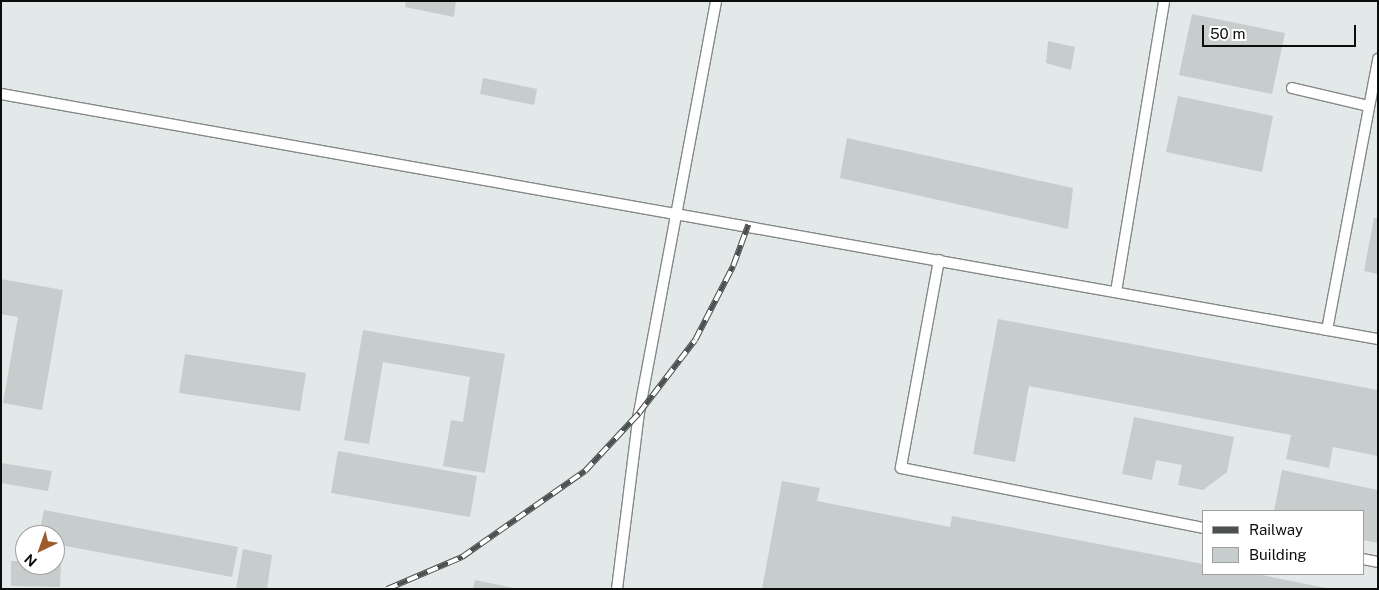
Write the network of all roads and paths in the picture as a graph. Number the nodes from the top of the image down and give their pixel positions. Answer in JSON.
{"nodes":[{"id":1,"x":716,"y":1,"type":"edge"},
{"id":2,"x":1164,"y":1,"type":"edge"},
{"id":3,"x":1378,"y":59,"type":"edge"},
{"id":4,"x":1292,"y":88,"type":"dead end"},
{"id":5,"x":1,"y":94,"type":"edge"},
{"id":6,"x":1369,"y":106,"type":"junction"},
{"id":7,"x":676,"y":213,"type":"junction"},
{"id":8,"x":939,"y":260,"type":"junction"},
{"id":9,"x":1116,"y":292,"type":"junction"},
{"id":10,"x":1327,"y":330,"type":"junction"},
{"id":11,"x":1378,"y":339,"type":"edge"},
{"id":12,"x":1202,"y":528,"type":"edge"},
{"id":13,"x":1364,"y":559,"type":"edge"},
{"id":14,"x":1378,"y":562,"type":"edge"},
{"id":15,"x":617,"y":589,"type":"edge"}],
"edges":[{"from":1,"to":7,"type":"lane"},
{"from":2,"to":9,"type":"lane"},
{"from":3,"to":6,"type":"lane"},
{"from":4,"to":6,"type":"lane"},
{"from":5,"to":7,"type":"lane"},
{"from":6,"to":10,"type":"lane"},
{"from":7,"to":8,"type":"lane"},
{"from":7,"to":15,"type":"lane"},
{"from":8,"to":9,"type":"lane"},
{"from":8,"to":12,"type":"lane"},
{"from":9,"to":10,"type":"lane"},
{"from":10,"to":11,"type":"lane"},
{"from":13,"to":14,"type":"lane"}]}
